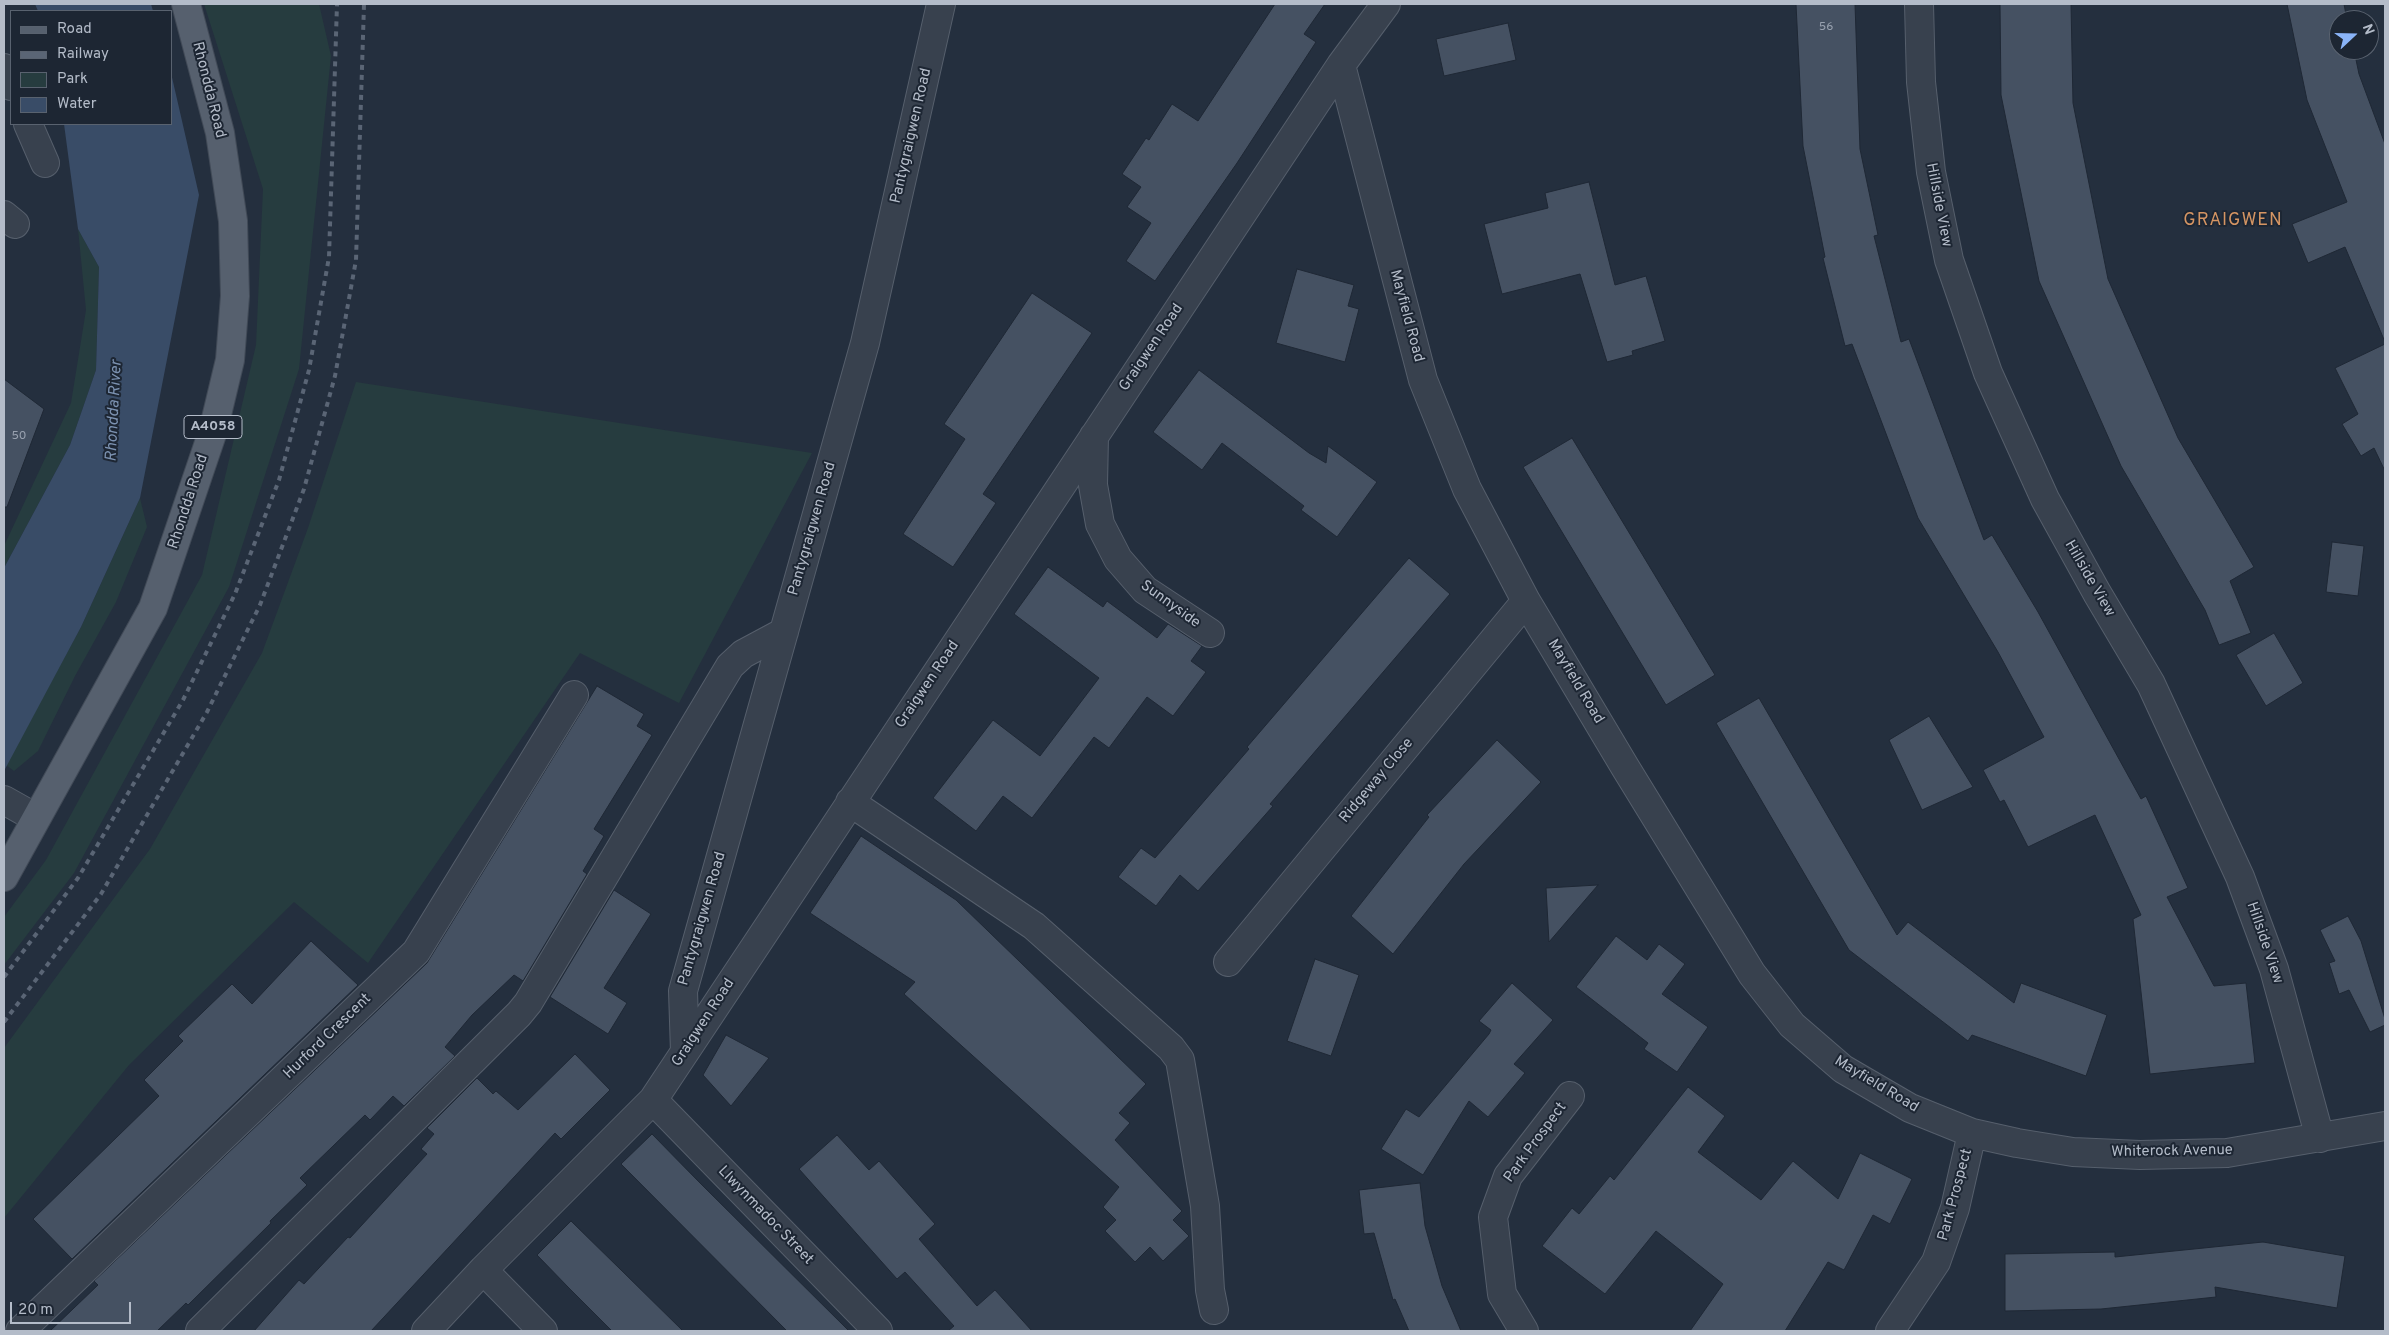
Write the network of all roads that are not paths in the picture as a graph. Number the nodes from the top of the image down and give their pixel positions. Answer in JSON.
{"nodes":[{"id":1,"x":186,"y":4,"type":"edge"},
{"id":2,"x":941,"y":4,"type":"edge"},
{"id":3,"x":1386,"y":4,"type":"edge"},
{"id":4,"x":1919,"y":4,"type":"edge"},
{"id":5,"x":1342,"y":65,"type":"junction"},
{"id":6,"x":4,"y":68,"type":"edge"},
{"id":7,"x":10,"y":83,"type":"edge"},
{"id":8,"x":28,"y":125,"type":"edge"},
{"id":9,"x":45,"y":163,"type":"dead end"},
{"id":10,"x":1094,"y":436,"type":"junction"},
{"id":11,"x":1526,"y":601,"type":"junction"},
{"id":12,"x":784,"y":632,"type":"junction"},
{"id":13,"x":1210,"y":633,"type":"dead end"},
{"id":14,"x":574,"y":695,"type":"dead end"},
{"id":15,"x":4,"y":800,"type":"edge"},
{"id":16,"x":850,"y":802,"type":"junction"},
{"id":17,"x":36,"y":818,"type":"junction"},
{"id":18,"x":4,"y":877,"type":"edge"},
{"id":19,"x":1228,"y":962,"type":"dead end"},
{"id":20,"x":684,"y":1052,"type":"junction"},
{"id":21,"x":1570,"y":1096,"type":"dead end"},
{"id":22,"x":652,"y":1100,"type":"junction"},
{"id":23,"x":2385,"y":1126,"type":"edge"},
{"id":24,"x":1972,"y":1134,"type":"junction"},
{"id":25,"x":2320,"y":1138,"type":"junction"},
{"id":26,"x":2017,"y":1143,"type":"joint"},
{"id":27,"x":483,"y":1270,"type":"junction"},
{"id":28,"x":1214,"y":1310,"type":"dead end"},
{"id":29,"x":20,"y":1331,"type":"edge"},
{"id":30,"x":200,"y":1331,"type":"edge"},
{"id":31,"x":426,"y":1331,"type":"edge"},
{"id":32,"x":543,"y":1331,"type":"edge"},
{"id":33,"x":878,"y":1331,"type":"edge"},
{"id":34,"x":1524,"y":1331,"type":"edge"},
{"id":35,"x":1890,"y":1331,"type":"edge"}],
"edges":[{"from":1,"to":17,"type":"main road","name":"Rhondda Road","number":"A4058"},
{"from":2,"to":12,"type":"street","name":"Pantygraigwen Road"},
{"from":3,"to":5,"type":"street","name":"Graigwen Road"},
{"from":4,"to":25,"type":"street","name":"Hillside View"},
{"from":5,"to":10,"type":"street","name":"Graigwen Road"},
{"from":5,"to":11,"type":"street","name":"Mayfield Road"},
{"from":6,"to":7,"type":"street"},
{"from":8,"to":9,"type":"street"},
{"from":10,"to":13,"type":"street","name":"Sunnyside"},
{"from":10,"to":16,"type":"street","name":"Graigwen Road"},
{"from":11,"to":19,"type":"street","name":"Ridgeway Close"},
{"from":11,"to":24,"type":"street","name":"Mayfield Road"},
{"from":12,"to":20,"type":"street","name":"Pantygraigwen Road"},
{"from":12,"to":30,"type":"street"},
{"from":14,"to":29,"type":"street","name":"Hurford Crescent"},
{"from":15,"to":17,"type":"street"},
{"from":16,"to":20,"type":"street","name":"Graigwen Road"},
{"from":16,"to":28,"type":"street"},
{"from":17,"to":18,"type":"main road","name":"Rhondda Road","number":"A4058"},
{"from":20,"to":22,"type":"street","name":"Graigwen Road"},
{"from":21,"to":34,"type":"street","name":"Park Prospect"},
{"from":22,"to":27,"type":"street","name":"Graigwen Road"},
{"from":22,"to":33,"type":"street","name":"Llwynmadoc Street"},
{"from":23,"to":25,"type":"street","name":"Whiterock Avenue"},
{"from":24,"to":26,"type":"street","name":"Mayfield Road"},
{"from":24,"to":35,"type":"street","name":"Park Prospect"},
{"from":25,"to":26,"type":"street","name":"Whiterock Avenue"},
{"from":27,"to":31,"type":"street","name":"Graigwen Road"},
{"from":27,"to":32,"type":"street"}]}
